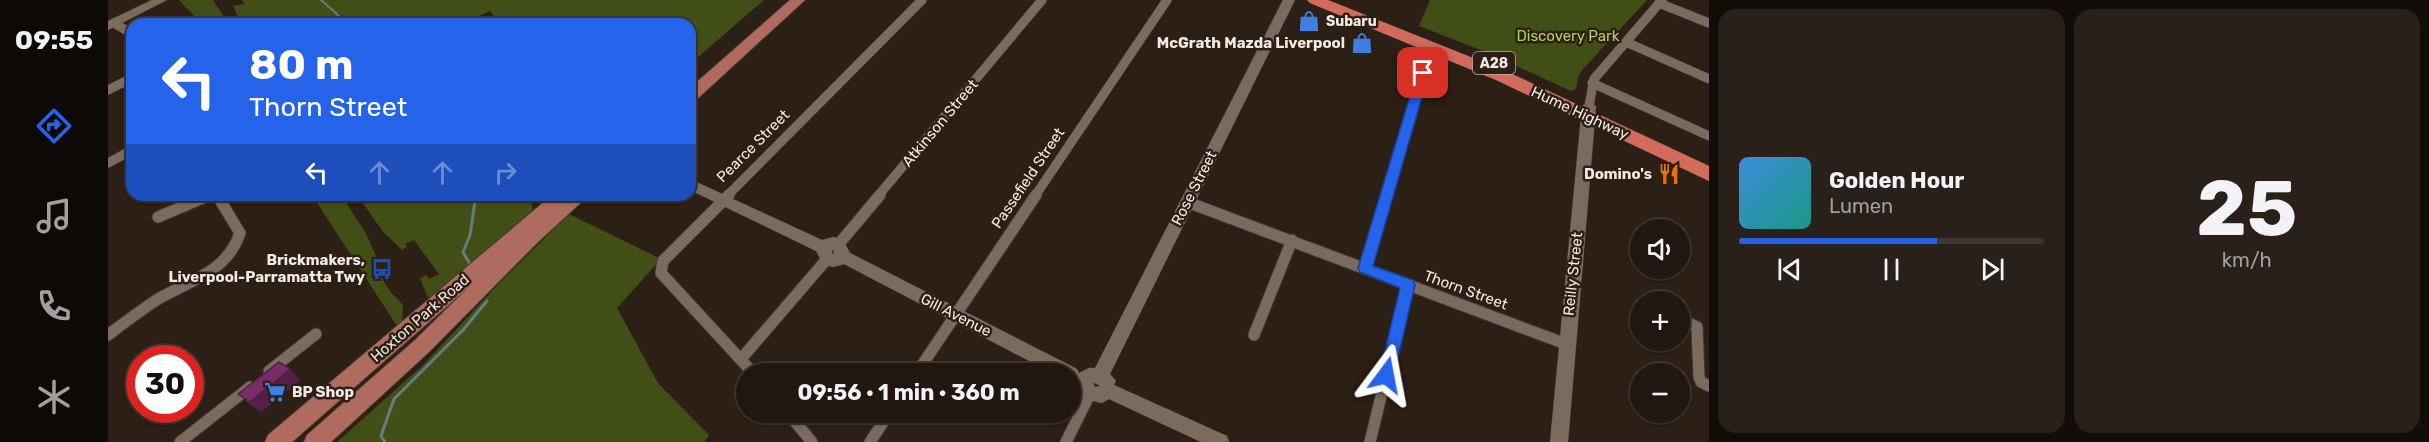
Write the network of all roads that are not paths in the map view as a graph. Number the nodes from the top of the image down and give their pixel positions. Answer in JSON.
{"nodes":[{"id":1,"x":160,"y":0,"type":"edge"},
{"id":2,"x":798,"y":0,"type":"edge"},
{"id":3,"x":922,"y":0,"type":"edge"},
{"id":4,"x":1042,"y":0,"type":"edge"},
{"id":5,"x":1167,"y":0,"type":"edge"},
{"id":6,"x":1289,"y":0,"type":"edge"},
{"id":7,"x":1315,"y":0,"type":"edge"},
{"id":8,"x":1338,"y":0,"type":"edge"},
{"id":9,"x":1661,"y":2,"type":"edge"},
{"id":10,"x":1709,"y":23,"type":"edge"},
{"id":11,"x":111,"y":25,"type":"edge"},
{"id":12,"x":126,"y":31,"type":"edge"},
{"id":13,"x":1626,"y":42,"type":"junction"},
{"id":14,"x":1430,"y":46,"type":"junction"},
{"id":15,"x":713,"y":74,"type":"junction"},
{"id":16,"x":1709,"y":79,"type":"edge"},
{"id":17,"x":126,"y":81,"type":"edge"},
{"id":18,"x":1592,"y":83,"type":"junction"},
{"id":19,"x":696,"y":86,"type":"edge"},
{"id":20,"x":108,"y":90,"type":"edge"},
{"id":21,"x":696,"y":90,"type":"edge"},
{"id":22,"x":1589,"y":111,"type":"junction"},
{"id":23,"x":1709,"y":136,"type":"edge"},
{"id":24,"x":126,"y":153,"type":"edge"},
{"id":25,"x":1709,"y":161,"type":"edge"},
{"id":26,"x":108,"y":163,"type":"edge"},
{"id":27,"x":1709,"y":174,"type":"edge"},
{"id":28,"x":696,"y":187,"type":"edge"},
{"id":29,"x":723,"y":199,"type":"junction"},
{"id":30,"x":196,"y":201,"type":"edge"},
{"id":31,"x":221,"y":201,"type":"edge"},
{"id":32,"x":556,"y":201,"type":"edge"},
{"id":33,"x":573,"y":201,"type":"edge"},
{"id":34,"x":1187,"y":202,"type":"junction"},
{"id":35,"x":158,"y":217,"type":"dead end"},
{"id":36,"x":1292,"y":240,"type":"junction"},
{"id":37,"x":832,"y":252,"type":"junction"},
{"id":38,"x":1365,"y":268,"type":"junction"},
{"id":39,"x":1408,"y":285,"type":"junction"},
{"id":40,"x":955,"y":315,"type":"junction"},
{"id":41,"x":1690,"y":324,"type":"edge"},
{"id":42,"x":1696,"y":326,"type":"junction"},
{"id":43,"x":1709,"y":329,"type":"edge"},
{"id":44,"x":316,"y":334,"type":"dead end"},
{"id":45,"x":108,"y":335,"type":"edge"},
{"id":46,"x":1254,"y":335,"type":"dead end"},
{"id":47,"x":1566,"y":344,"type":"junction"},
{"id":48,"x":741,"y":359,"type":"junction"},
{"id":49,"x":744,"y":363,"type":"edge"},
{"id":50,"x":923,"y":363,"type":"edge"},
{"id":51,"x":1087,"y":381,"type":"edge"},
{"id":52,"x":1709,"y":386,"type":"edge"},
{"id":53,"x":796,"y":423,"type":"edge"},
{"id":54,"x":883,"y":423,"type":"edge"},
{"id":55,"x":872,"y":439,"type":"edge"},
{"id":56,"x":1213,"y":441,"type":"edge"},
{"id":57,"x":180,"y":442,"type":"edge"},
{"id":58,"x":276,"y":442,"type":"edge"},
{"id":59,"x":315,"y":442,"type":"edge"},
{"id":60,"x":812,"y":442,"type":"edge"},
{"id":61,"x":1066,"y":442,"type":"edge"},
{"id":62,"x":1370,"y":442,"type":"edge"},
{"id":63,"x":1559,"y":442,"type":"edge"}],
"edges":[{"from":1,"to":11,"type":"street"},
{"from":2,"to":15,"type":"main road"},
{"from":3,"to":29,"type":"street","name":"Pearce Street"},
{"from":4,"to":37,"type":"street","name":"Atkinson Street"},
{"from":5,"to":40,"type":"street","name":"Passefield Street"},
{"from":6,"to":34,"type":"street","name":"Rose Street"},
{"from":7,"to":14,"type":"highway","name":"Hume Highway","number":"A28"},
{"from":8,"to":22,"type":"highway","name":"Hume Highway","number":"A28"},
{"from":9,"to":10,"type":"street"},
{"from":9,"to":13,"type":"street"},
{"from":11,"to":12,"type":"street"},
{"from":13,"to":16,"type":"street"},
{"from":13,"to":18,"type":"street"},
{"from":14,"to":22,"type":"highway","name":"Hume Highway","number":"A28"},
{"from":14,"to":38,"type":"street"},
{"from":15,"to":19,"type":"main road"},
{"from":15,"to":21,"type":"main road"},
{"from":17,"to":20,"type":"street"},
{"from":18,"to":22,"type":"street"},
{"from":18,"to":23,"type":"street"},
{"from":22,"to":25,"type":"highway","name":"Hume Highway","number":"A28"},
{"from":22,"to":27,"type":"highway","name":"Hume Highway","number":"A28"},
{"from":22,"to":47,"type":"street","name":"Reilly Street"},
{"from":24,"to":26,"type":"street"},
{"from":28,"to":29,"type":"street","name":"Gill Avenue"},
{"from":29,"to":37,"type":"street","name":"Gill Avenue"},
{"from":29,"to":48,"type":"street","name":"Pearce Street"},
{"from":30,"to":35,"type":"street"},
{"from":31,"to":45,"type":"street"},
{"from":32,"to":58,"type":"main road","name":"Hoxton Park Road"},
{"from":33,"to":59,"type":"main road","name":"Hoxton Park Road"},
{"from":34,"to":36,"type":"street","name":"Thorn Street"},
{"from":34,"to":51,"type":"street","name":"Rose Street"},
{"from":36,"to":38,"type":"street","name":"Thorn Street"},
{"from":36,"to":46,"type":"street"},
{"from":37,"to":40,"type":"street","name":"Gill Avenue"},
{"from":37,"to":48,"type":"street","name":"Atkinson Street"},
{"from":38,"to":39,"type":"street","name":"Thorn Street"},
{"from":39,"to":47,"type":"street","name":"Thorn Street"},
{"from":39,"to":62,"type":"street"},
{"from":40,"to":50,"type":"street","name":"Passefield Street"},
{"from":40,"to":51,"type":"street","name":"Gill Avenue"},
{"from":41,"to":42,"type":"street"},
{"from":42,"to":43,"type":"street"},
{"from":42,"to":52,"type":"street"},
{"from":44,"to":57,"type":"street"},
{"from":47,"to":63,"type":"street","name":"Reilly Street"},
{"from":48,"to":49,"type":"street","name":"Pearce Street"},
{"from":51,"to":56,"type":"street","name":"Gill Avenue"},
{"from":51,"to":61,"type":"street","name":"Rose Street"},
{"from":53,"to":60,"type":"street"},
{"from":54,"to":55,"type":"street"}]}
